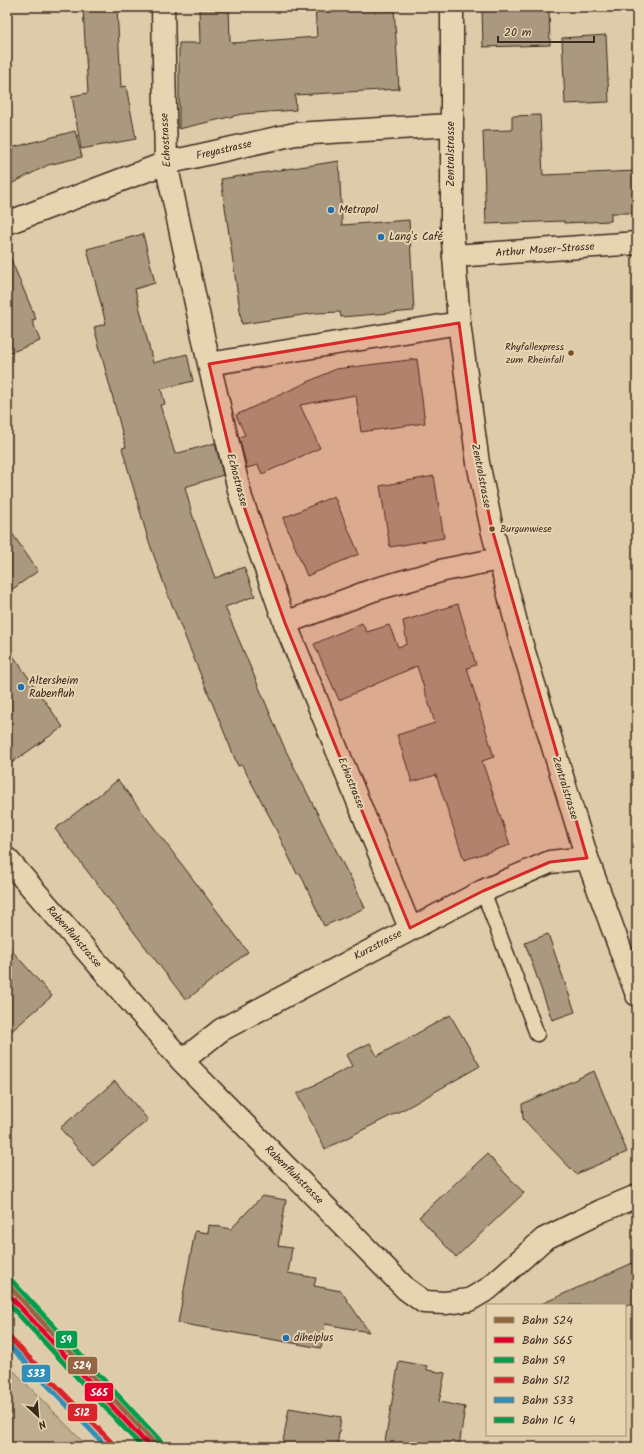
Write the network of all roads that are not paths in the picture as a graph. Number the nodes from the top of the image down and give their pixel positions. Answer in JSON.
{"nodes":[{"id":1,"x":163,"y":7,"type":"edge"},
{"id":2,"x":452,"y":7,"type":"edge"},
{"id":3,"x":451,"y":125,"type":"junction"},
{"id":4,"x":166,"y":163,"type":"junction"},
{"id":5,"x":7,"y":223,"type":"edge"},
{"id":6,"x":637,"y":243,"type":"edge"},
{"id":7,"x":454,"y":256,"type":"junction"},
{"id":8,"x":459,"y":323,"type":"junction"},
{"id":9,"x":210,"y":364,"type":"junction"},
{"id":10,"x":499,"y":559,"type":"junction"},
{"id":11,"x":285,"y":623,"type":"junction"},
{"id":12,"x":587,"y":858,"type":"junction"},
{"id":13,"x":7,"y":859,"type":"edge"},
{"id":14,"x":483,"y":891,"type":"junction"},
{"id":15,"x":410,"y":928,"type":"junction"},
{"id":16,"x":637,"y":995,"type":"edge"},
{"id":17,"x":537,"y":1034,"type":"dead end"},
{"id":18,"x":182,"y":1061,"type":"junction"},
{"id":19,"x":637,"y":1196,"type":"edge"}],
"edges":[{"from":1,"to":4,"type":"street","name":"Echostrasse"},
{"from":2,"to":3,"type":"street","name":"Zentralstrasse"},
{"from":3,"to":4,"type":"street","name":"Freyastrasse"},
{"from":3,"to":7,"type":"street","name":"Zentralstrasse"},
{"from":4,"to":5,"type":"street","name":"Freyastrasse"},
{"from":4,"to":9,"type":"street","name":"Echostrasse"},
{"from":6,"to":7,"type":"street","name":"Arthur Moser-Strasse"},
{"from":7,"to":8,"type":"street","name":"Zentralstrasse"},
{"from":8,"to":9,"type":"street"},
{"from":8,"to":10,"type":"street","name":"Zentralstrasse"},
{"from":9,"to":11,"type":"street","name":"Echostrasse"},
{"from":10,"to":11,"type":"street"},
{"from":10,"to":12,"type":"street","name":"Zentralstrasse"},
{"from":11,"to":15,"type":"street","name":"Echostrasse"},
{"from":12,"to":14,"type":"street","name":"Kurzstrasse"},
{"from":12,"to":16,"type":"street","name":"Zentralstrasse"},
{"from":13,"to":18,"type":"street","name":"Rabenfluhstrasse"},
{"from":14,"to":15,"type":"street","name":"Kurzstrasse"},
{"from":14,"to":17,"type":"lane"},
{"from":15,"to":18,"type":"street","name":"Kurzstrasse"},
{"from":18,"to":19,"type":"street","name":"Rabenfluhstrasse"}]}
